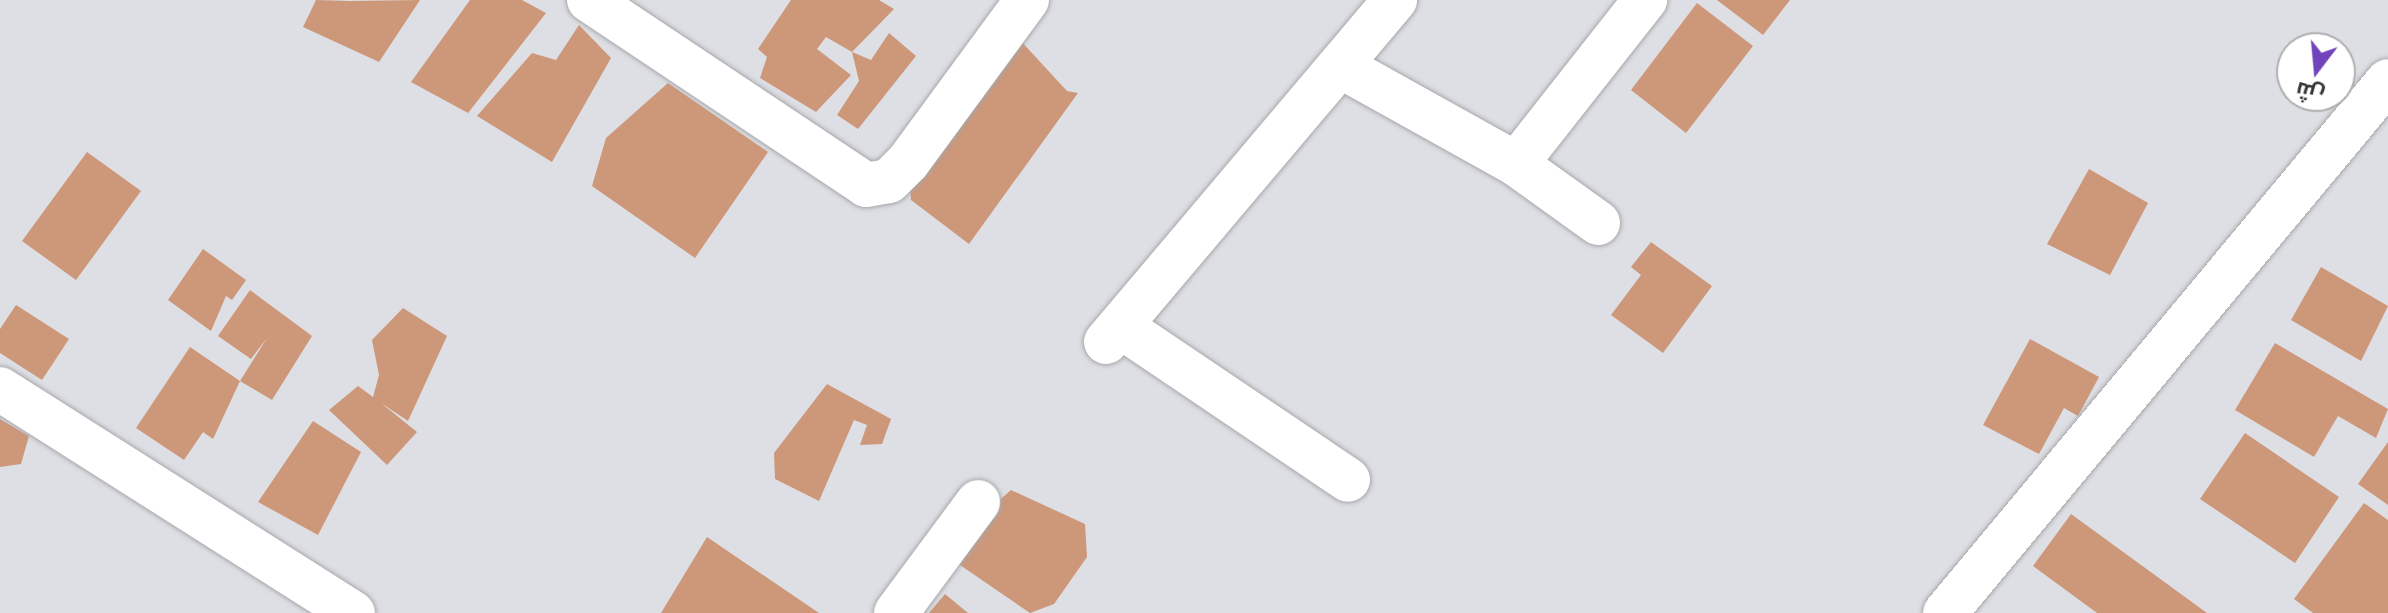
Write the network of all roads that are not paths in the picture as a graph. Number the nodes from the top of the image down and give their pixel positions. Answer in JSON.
{"nodes":[{"id":1,"x":589,"y":0,"type":"edge"},
{"id":2,"x":1027,"y":0,"type":"edge"},
{"id":3,"x":1395,"y":0,"type":"edge"},
{"id":4,"x":1645,"y":0,"type":"edge"},
{"id":5,"x":1342,"y":67,"type":"junction"},
{"id":6,"x":2388,"y":81,"type":"edge"},
{"id":7,"x":1516,"y":164,"type":"junction"},
{"id":8,"x":1598,"y":223,"type":"dead end"},
{"id":9,"x":0,"y":389,"type":"edge"},
{"id":10,"x":1348,"y":480,"type":"dead end"},
{"id":11,"x":978,"y":502,"type":"dead end"},
{"id":12,"x":353,"y":613,"type":"edge"},
{"id":13,"x":896,"y":613,"type":"edge"},
{"id":14,"x":1945,"y":613,"type":"edge"}],
"edges":[{"from":1,"to":2,"type":"street"},
{"from":3,"to":5,"type":"street"},
{"from":4,"to":7,"type":"street"},
{"from":5,"to":7,"type":"street"},
{"from":5,"to":10,"type":"street"},
{"from":6,"to":14,"type":"street"},
{"from":7,"to":8,"type":"street"},
{"from":9,"to":12,"type":"street"},
{"from":11,"to":13,"type":"street"}]}
